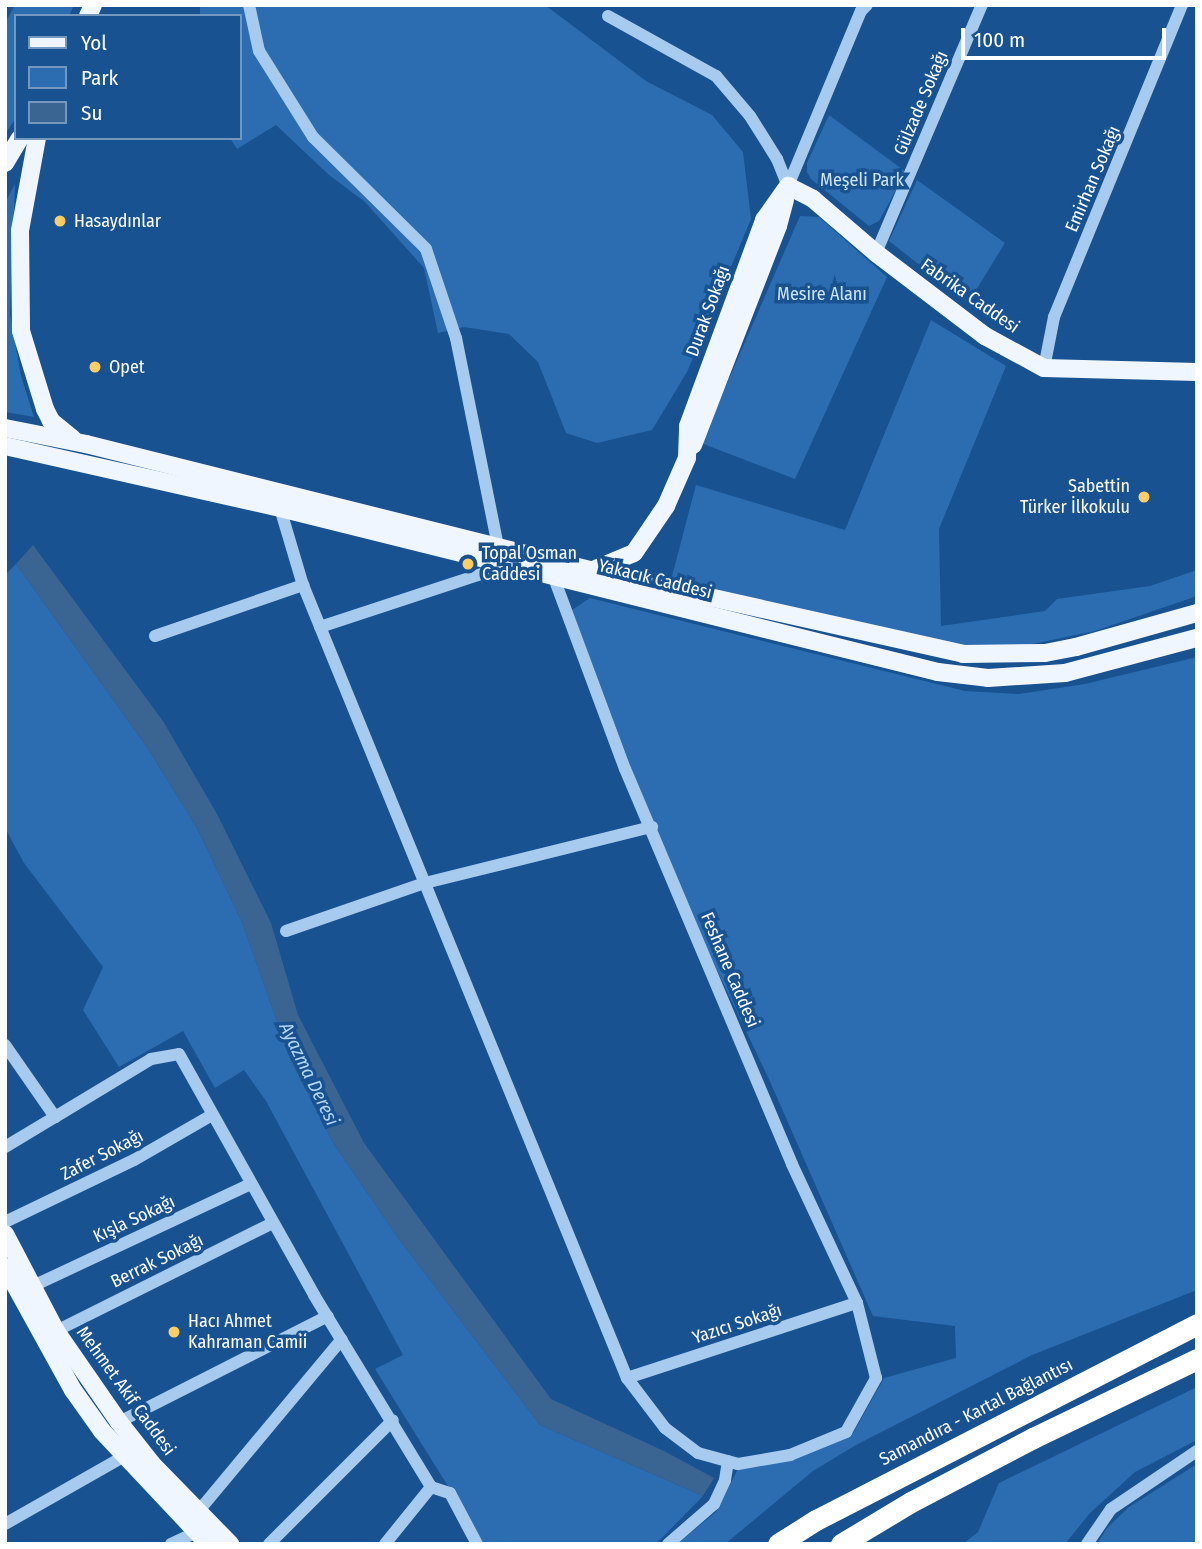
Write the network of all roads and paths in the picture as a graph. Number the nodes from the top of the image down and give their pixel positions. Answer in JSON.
{"nodes":[{"id":1,"x":250,"y":5,"type":"edge"},
{"id":2,"x":982,"y":5,"type":"edge"},
{"id":3,"x":1182,"y":5,"type":"edge"},
{"id":4,"x":863,"y":7,"type":"edge"},
{"id":5,"x":608,"y":16,"type":"dead end"},
{"id":6,"x":19,"y":140,"type":"edge"},
{"id":7,"x":37,"y":140,"type":"edge"},
{"id":8,"x":5,"y":163,"type":"edge"},
{"id":9,"x":788,"y":186,"type":"junction"},
{"id":10,"x":876,"y":253,"type":"junction"},
{"id":11,"x":1044,"y":368,"type":"junction"},
{"id":12,"x":1197,"y":372,"type":"edge"},
{"id":13,"x":5,"y":428,"type":"edge"},
{"id":14,"x":86,"y":444,"type":"junction"},
{"id":15,"x":5,"y":446,"type":"edge"},
{"id":16,"x":5,"y":454,"type":"edge"},
{"id":17,"x":63,"y":456,"type":"junction"},
{"id":18,"x":280,"y":508,"type":"junction"},
{"id":19,"x":498,"y":546,"type":"junction"},
{"id":20,"x":511,"y":565,"type":"junction"},
{"id":21,"x":593,"y":570,"type":"junction"},
{"id":22,"x":553,"y":575,"type":"junction"},
{"id":23,"x":303,"y":585,"type":"junction"},
{"id":24,"x":1197,"y":613,"type":"edge"},
{"id":25,"x":320,"y":627,"type":"junction"},
{"id":26,"x":155,"y":636,"type":"dead end"},
{"id":27,"x":1197,"y":638,"type":"edge"},
{"id":28,"x":652,"y":827,"type":"junction"},
{"id":29,"x":425,"y":883,"type":"junction"},
{"id":30,"x":286,"y":931,"type":"dead end"},
{"id":31,"x":5,"y":1045,"type":"edge"},
{"id":32,"x":212,"y":1115,"type":"junction"},
{"id":33,"x":55,"y":1117,"type":"junction"},
{"id":34,"x":5,"y":1147,"type":"edge"},
{"id":35,"x":251,"y":1184,"type":"junction"},
{"id":36,"x":5,"y":1222,"type":"edge"},
{"id":37,"x":273,"y":1223,"type":"junction"},
{"id":38,"x":5,"y":1234,"type":"edge"},
{"id":39,"x":5,"y":1268,"type":"edge"},
{"id":40,"x":28,"y":1293,"type":"junction"},
{"id":41,"x":857,"y":1303,"type":"junction"},
{"id":42,"x":328,"y":1316,"type":"junction"},
{"id":43,"x":1197,"y":1324,"type":"edge"},
{"id":44,"x":56,"y":1331,"type":"junction"},
{"id":45,"x":342,"y":1339,"type":"junction"},
{"id":46,"x":1197,"y":1359,"type":"edge"},
{"id":47,"x":627,"y":1378,"type":"junction"},
{"id":48,"x":393,"y":1420,"type":"junction"},
{"id":49,"x":119,"y":1422,"type":"junction"},
{"id":50,"x":1197,"y":1451,"type":"edge"},
{"id":51,"x":123,"y":1457,"type":"junction"},
{"id":52,"x":728,"y":1461,"type":"junction"},
{"id":53,"x":431,"y":1487,"type":"junction"},
{"id":54,"x":197,"y":1513,"type":"junction"},
{"id":55,"x":5,"y":1524,"type":"edge"},
{"id":56,"x":203,"y":1538,"type":"edge"},
{"id":57,"x":172,"y":1544,"type":"edge"},
{"id":58,"x":230,"y":1544,"type":"edge"},
{"id":59,"x":269,"y":1544,"type":"edge"},
{"id":60,"x":385,"y":1544,"type":"edge"},
{"id":61,"x":477,"y":1544,"type":"edge"},
{"id":62,"x":668,"y":1544,"type":"edge"},
{"id":63,"x":778,"y":1544,"type":"edge"},
{"id":64,"x":841,"y":1544,"type":"edge"},
{"id":65,"x":1087,"y":1544,"type":"edge"}],
"edges":[{"from":1,"to":19,"type":"street"},
{"from":2,"to":10,"type":"street","name":"Gülzade Sokağı"},
{"from":3,"to":11,"type":"street","name":"Emirhan Sokağı"},
{"from":4,"to":9,"type":"street","name":"Durak Sokağı"},
{"from":5,"to":9,"type":"street"},
{"from":6,"to":8,"type":"main road"},
{"from":7,"to":14,"type":"main road"},
{"from":9,"to":10,"type":"main road","name":"Fabrika Caddesi"},
{"from":9,"to":21,"type":"main road","name":"Durak Sokağı"},
{"from":10,"to":11,"type":"main road","name":"Fabrika Caddesi"},
{"from":11,"to":12,"type":"main road","name":"Fabrika Caddesi"},
{"from":13,"to":14,"type":"main road","name":"Yakacık Caddesi"},
{"from":14,"to":19,"type":"main road","name":"Yakacık Caddesi"},
{"from":15,"to":17,"type":"main road"},
{"from":16,"to":17,"type":"main road"},
{"from":17,"to":18,"type":"main road","name":"Yakacık Caddesi"},
{"from":18,"to":20,"type":"main road","name":"Yakacık Caddesi"},
{"from":18,"to":23,"type":"street"},
{"from":19,"to":21,"type":"main road","name":"Yakacık Caddesi"},
{"from":20,"to":22,"type":"main road","name":"Yakacık Caddesi"},
{"from":20,"to":25,"type":"street"},
{"from":21,"to":24,"type":"main road","name":"Yakacık Caddesi"},
{"from":22,"to":27,"type":"main road","name":"Yakacık Caddesi"},
{"from":22,"to":28,"type":"street","name":"Feshane Caddesi"},
{"from":23,"to":25,"type":"street"},
{"from":23,"to":26,"type":"street"},
{"from":25,"to":29,"type":"street"},
{"from":28,"to":29,"type":"street"},
{"from":28,"to":41,"type":"street","name":"Feshane Caddesi"},
{"from":29,"to":30,"type":"street"},
{"from":29,"to":47,"type":"street"},
{"from":31,"to":33,"type":"street"},
{"from":32,"to":33,"type":"street"},
{"from":32,"to":35,"type":"street"},
{"from":32,"to":36,"type":"street","name":"Zafer Sokağı"},
{"from":33,"to":34,"type":"street"},
{"from":35,"to":37,"type":"street"},
{"from":35,"to":40,"type":"street","name":"Kışla Sokağı"},
{"from":37,"to":42,"type":"street"},
{"from":37,"to":44,"type":"street","name":"Berrak Sokağı"},
{"from":38,"to":40,"type":"main road","name":"Mehmet Akif Caddesi"},
{"from":39,"to":40,"type":"main road","name":"Mehmet Akif Caddesi"},
{"from":40,"to":44,"type":"main road","name":"Mehmet Akif Caddesi"},
{"from":40,"to":51,"type":"main road","name":"Mehmet Akif Caddesi"},
{"from":41,"to":47,"type":"street","name":"Yazıcı Sokağı"},
{"from":41,"to":52,"type":"street","name":"Feshane Caddesi"},
{"from":42,"to":45,"type":"street"},
{"from":42,"to":49,"type":"street"},
{"from":43,"to":63,"type":"highway","name":"Samandıra - Kartal Bağlantısı"},
{"from":44,"to":49,"type":"main road","name":"Mehmet Akif Caddesi"},
{"from":45,"to":48,"type":"street"},
{"from":45,"to":54,"type":"street"},
{"from":46,"to":64,"type":"highway"},
{"from":47,"to":52,"type":"street"},
{"from":48,"to":53,"type":"street"},
{"from":48,"to":59,"type":"street"},
{"from":49,"to":54,"type":"main road","name":"Mehmet Akif Caddesi"},
{"from":50,"to":65,"type":"street"},
{"from":51,"to":55,"type":"street"},
{"from":51,"to":56,"type":"main road","name":"Mehmet Akif Caddesi"},
{"from":52,"to":62,"type":"street"},
{"from":53,"to":60,"type":"street"},
{"from":53,"to":61,"type":"street"},
{"from":54,"to":56,"type":"main road"},
{"from":54,"to":58,"type":"main road","name":"Mehmet Akif Caddesi"},
{"from":56,"to":57,"type":"street"}]}
